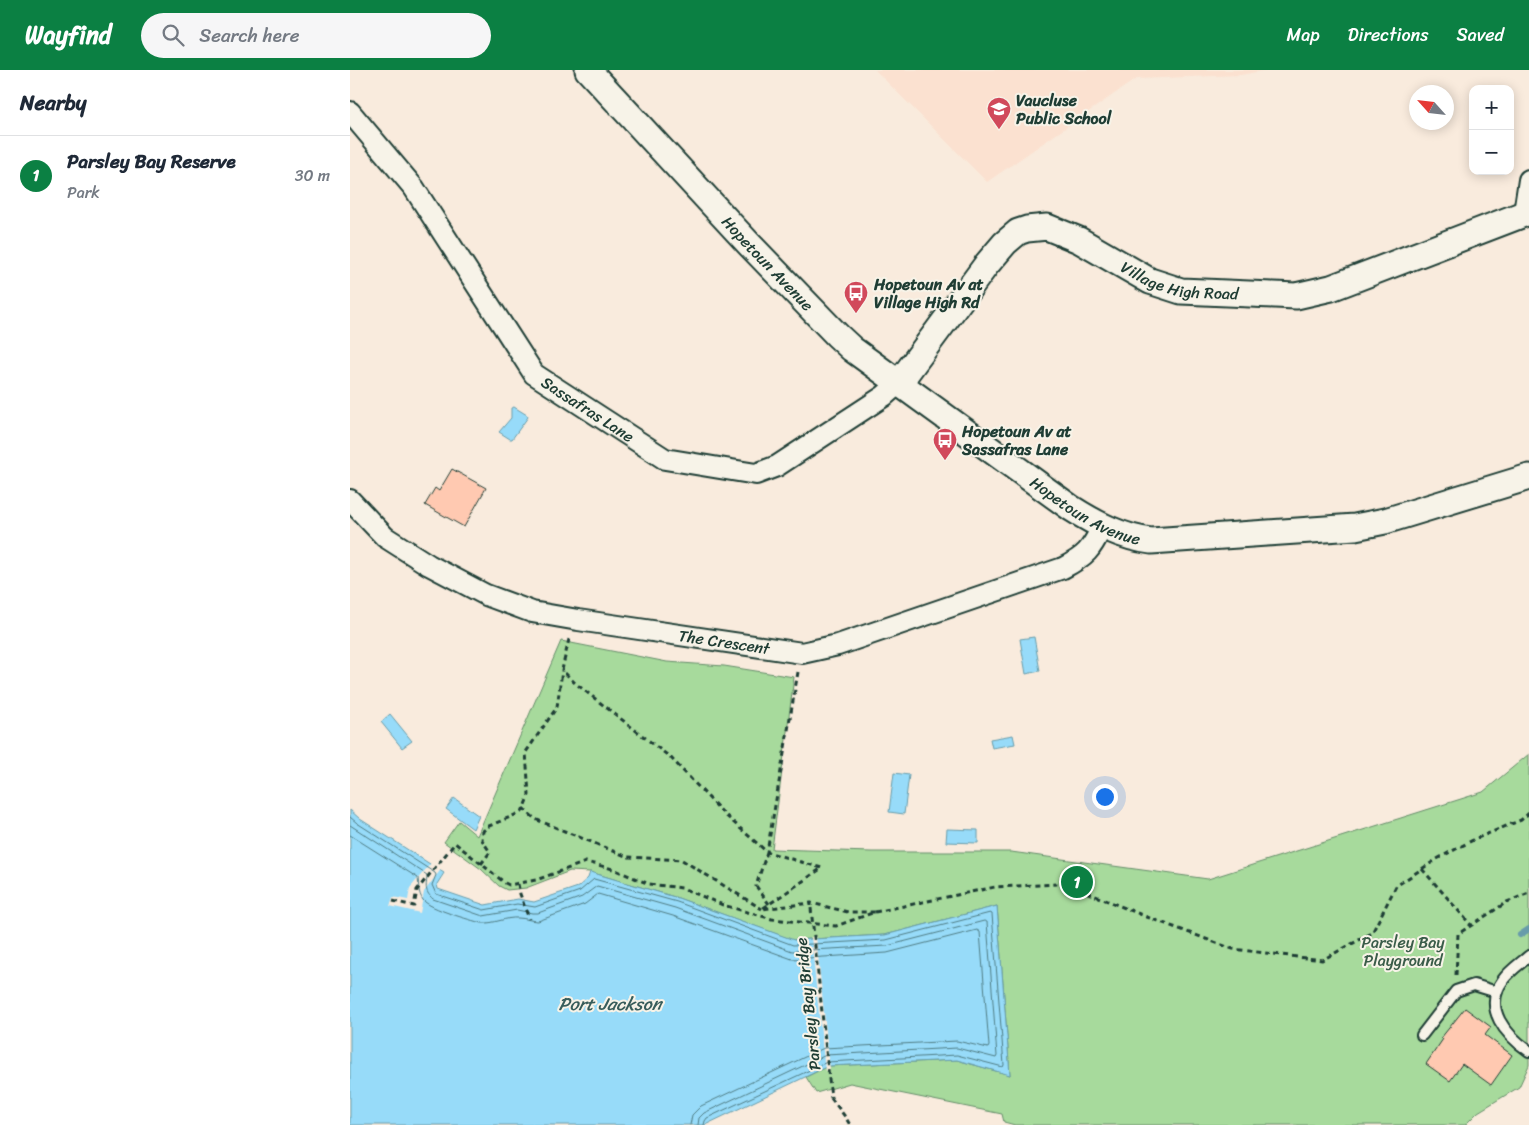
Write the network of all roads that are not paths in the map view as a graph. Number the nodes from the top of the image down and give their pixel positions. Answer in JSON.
{"nodes":[{"id":1,"x":588,"y":70,"type":"edge"},
{"id":2,"x":350,"y":112,"type":"edge"},
{"id":3,"x":1529,"y":180,"type":"edge"},
{"id":4,"x":1526,"y":212,"type":"edge"},
{"id":5,"x":899,"y":383,"type":"junction"},
{"id":6,"x":1529,"y":477,"type":"edge"},
{"id":7,"x":350,"y":500,"type":"edge"},
{"id":8,"x":1102,"y":527,"type":"junction"},
{"id":9,"x":1529,"y":956,"type":"edge"},
{"id":10,"x":1497,"y":992,"type":"junction"},
{"id":11,"x":1422,"y":1035,"type":"dead end"},
{"id":12,"x":1529,"y":1051,"type":"edge"}],
"edges":[{"from":1,"to":5,"type":"street","name":"Hopetoun Avenue"},
{"from":2,"to":5,"type":"street","name":"Sassafras Lane"},
{"from":3,"to":4,"type":"street"},
{"from":4,"to":5,"type":"street","name":"Village High Road"},
{"from":5,"to":8,"type":"street","name":"Hopetoun Avenue"},
{"from":6,"to":8,"type":"street","name":"Hopetoun Avenue"},
{"from":7,"to":8,"type":"street","name":"The Crescent"},
{"from":9,"to":10,"type":"lane"},
{"from":10,"to":11,"type":"lane"},
{"from":10,"to":12,"type":"lane"}]}
